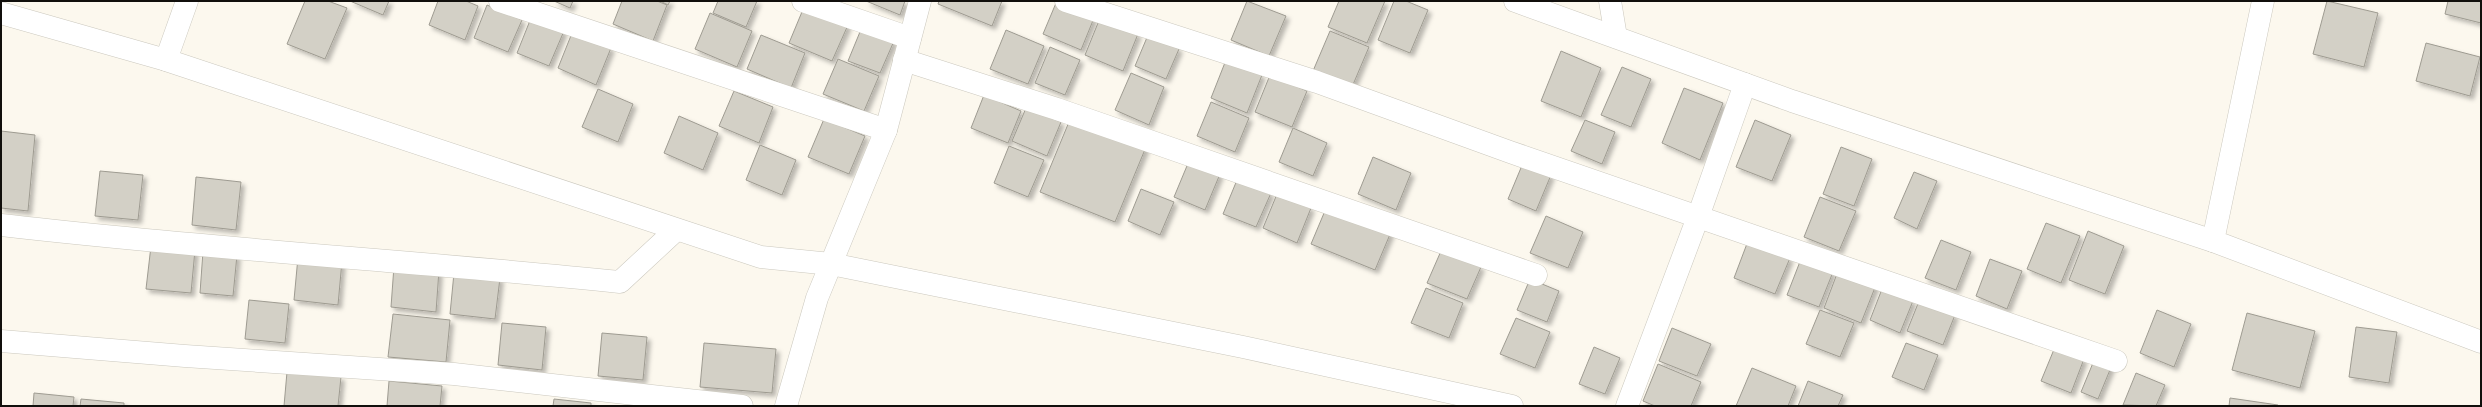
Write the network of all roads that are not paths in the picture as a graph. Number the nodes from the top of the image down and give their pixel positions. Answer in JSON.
{"nodes":[{"id":1,"x":187,"y":1,"type":"edge"},
{"id":2,"x":500,"y":1,"type":"edge"},
{"id":3,"x":803,"y":1,"type":"edge"},
{"id":4,"x":920,"y":1,"type":"edge"},
{"id":5,"x":1066,"y":1,"type":"edge"},
{"id":6,"x":1515,"y":1,"type":"edge"},
{"id":7,"x":1610,"y":1,"type":"edge"},
{"id":8,"x":2263,"y":1,"type":"edge"},
{"id":9,"x":1,"y":13,"type":"edge"},
{"id":10,"x":910,"y":38,"type":"junction"},
{"id":11,"x":1616,"y":38,"type":"junction"},
{"id":12,"x":166,"y":60,"type":"junction"},
{"id":13,"x":904,"y":60,"type":"junction"},
{"id":14,"x":1745,"y":84,"type":"junction"},
{"id":15,"x":886,"y":130,"type":"junction"},
{"id":16,"x":1698,"y":217,"type":"junction"},
{"id":17,"x":1,"y":225,"type":"edge"},
{"id":18,"x":676,"y":230,"type":"junction"},
{"id":19,"x":2214,"y":241,"type":"junction"},
{"id":20,"x":831,"y":264,"type":"junction"},
{"id":21,"x":1536,"y":275,"type":"dead end"},
{"id":22,"x":1,"y":341,"type":"edge"},
{"id":23,"x":2481,"y":342,"type":"edge"},
{"id":24,"x":2116,"y":361,"type":"dead end"},
{"id":25,"x":742,"y":406,"type":"edge"},
{"id":26,"x":786,"y":406,"type":"edge"},
{"id":27,"x":1512,"y":406,"type":"edge"},
{"id":28,"x":1627,"y":406,"type":"edge"}],
"edges":[{"from":1,"to":12,"type":"street"},
{"from":2,"to":15,"type":"street"},
{"from":3,"to":10,"type":"street"},
{"from":4,"to":10,"type":"street"},
{"from":5,"to":16,"type":"street"},
{"from":6,"to":11,"type":"street"},
{"from":7,"to":11,"type":"street"},
{"from":8,"to":19,"type":"street"},
{"from":9,"to":12,"type":"street"},
{"from":10,"to":13,"type":"street"},
{"from":11,"to":14,"type":"street"},
{"from":12,"to":18,"type":"street"},
{"from":13,"to":15,"type":"street"},
{"from":13,"to":21,"type":"street"},
{"from":14,"to":16,"type":"street"},
{"from":14,"to":19,"type":"street"},
{"from":15,"to":20,"type":"street"},
{"from":16,"to":24,"type":"street"},
{"from":16,"to":28,"type":"street"},
{"from":17,"to":18,"type":"street"},
{"from":18,"to":20,"type":"street"},
{"from":19,"to":23,"type":"street"},
{"from":20,"to":26,"type":"street"},
{"from":20,"to":27,"type":"street"},
{"from":22,"to":25,"type":"street"}]}
